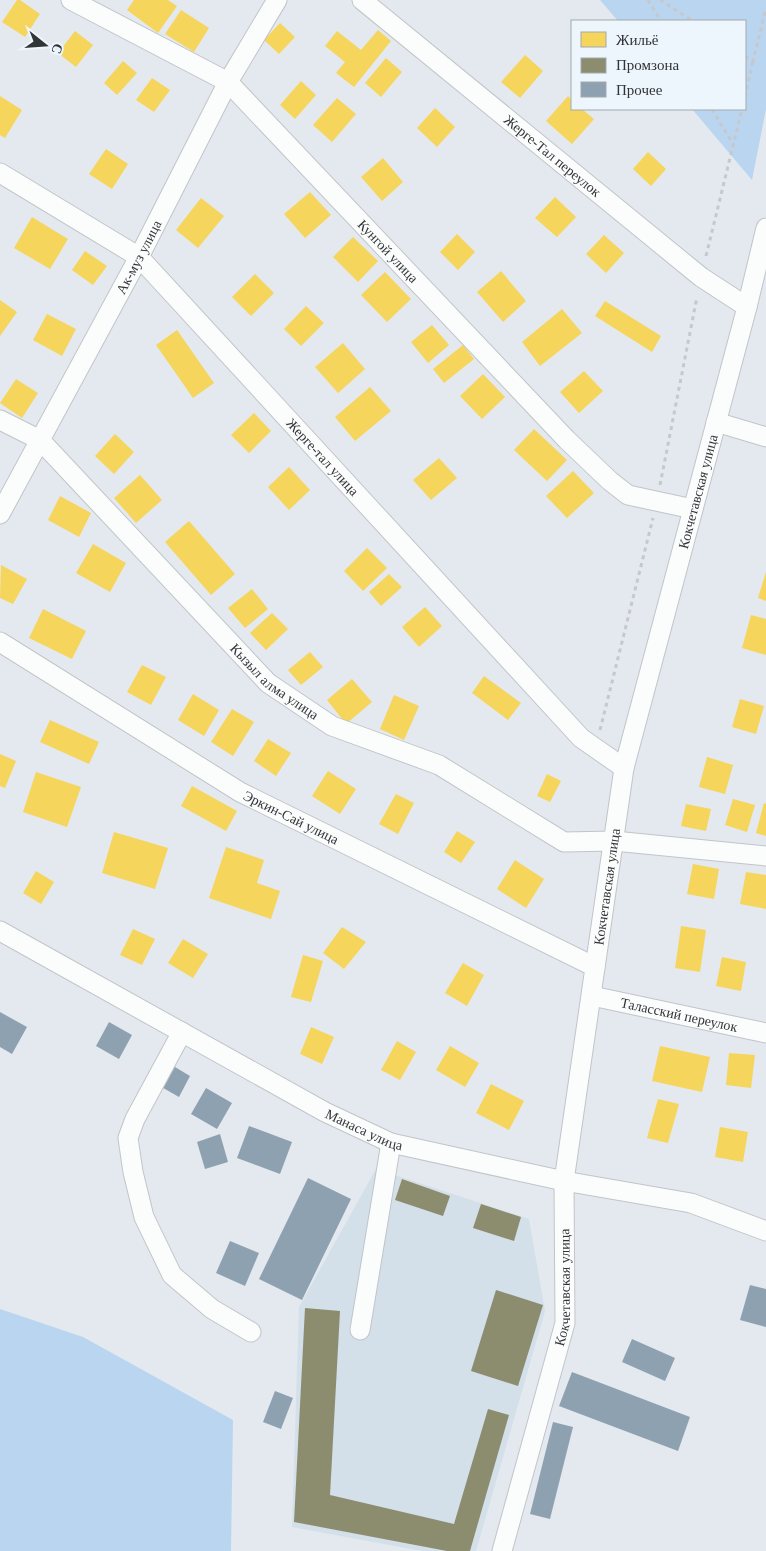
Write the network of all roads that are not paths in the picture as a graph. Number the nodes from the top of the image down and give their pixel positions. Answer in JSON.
{"nodes":[{"id":1,"x":71,"y":0,"type":"edge"},
{"id":2,"x":277,"y":0,"type":"edge"},
{"id":3,"x":362,"y":0,"type":"edge"},
{"id":4,"x":94,"y":5,"type":"edge"},
{"id":5,"x":228,"y":82,"type":"junction"},
{"id":6,"x":0,"y":173,"type":"edge"},
{"id":7,"x":766,"y":228,"type":"edge"},
{"id":8,"x":139,"y":257,"type":"junction"},
{"id":9,"x":747,"y":307,"type":"junction"},
{"id":10,"x":0,"y":420,"type":"edge"},
{"id":11,"x":716,"y":422,"type":"junction"},
{"id":12,"x":766,"y":437,"type":"edge"},
{"id":13,"x":40,"y":440,"type":"junction"},
{"id":14,"x":693,"y":509,"type":"junction"},
{"id":15,"x":0,"y":514,"type":"edge"},
{"id":16,"x":0,"y":642,"type":"edge"},
{"id":17,"x":624,"y":768,"type":"junction"},
{"id":18,"x":614,"y":841,"type":"junction"},
{"id":19,"x":766,"y":856,"type":"edge"},
{"id":20,"x":0,"y":931,"type":"edge"},
{"id":21,"x":595,"y":967,"type":"junction"},
{"id":22,"x":592,"y":996,"type":"junction"},
{"id":23,"x":182,"y":1032,"type":"junction"},
{"id":24,"x":766,"y":1033,"type":"edge"},
{"id":25,"x":391,"y":1143,"type":"junction"},
{"id":26,"x":564,"y":1181,"type":"junction"},
{"id":27,"x":766,"y":1231,"type":"edge"},
{"id":28,"x":360,"y":1330,"type":"dead end"},
{"id":29,"x":251,"y":1332,"type":"dead end"},
{"id":30,"x":502,"y":1551,"type":"edge"}],
"edges":[{"from":1,"to":4,"type":"street","name":"Кунгой улица"},
{"from":2,"to":5,"type":"street","name":"Ак-муз улица"},
{"from":3,"to":9,"type":"street","name":"Жерге-Тал переулок"},
{"from":4,"to":5,"type":"street","name":"Кунгой улица"},
{"from":5,"to":8,"type":"street","name":"Ак-муз улица"},
{"from":5,"to":14,"type":"street","name":"Кунгой улица"},
{"from":6,"to":8,"type":"street","name":"Жерге-тал улица"},
{"from":7,"to":9,"type":"street","name":"Кокчетавская улица"},
{"from":8,"to":13,"type":"street","name":"Ак-муз улица"},
{"from":8,"to":17,"type":"street","name":"Жерге-тал улица"},
{"from":9,"to":11,"type":"street","name":"Кокчетавская улица"},
{"from":10,"to":13,"type":"street","name":"Кызыл алма улица"},
{"from":11,"to":12,"type":"street"},
{"from":11,"to":14,"type":"street","name":"Кокчетавская улица"},
{"from":13,"to":15,"type":"street","name":"Ак-муз улица"},
{"from":13,"to":18,"type":"street","name":"Кызыл алма улица"},
{"from":14,"to":17,"type":"street","name":"Кокчетавская улица"},
{"from":16,"to":21,"type":"street","name":"Эркин-Сай улица"},
{"from":17,"to":18,"type":"street","name":"Кокчетавская улица"},
{"from":18,"to":19,"type":"street","name":"Кызыл алма улица"},
{"from":18,"to":21,"type":"street","name":"Кокчетавская улица"},
{"from":20,"to":23,"type":"street","name":"Манаса улица"},
{"from":21,"to":22,"type":"street","name":"Кокчетавская улица"},
{"from":22,"to":24,"type":"street","name":"Таласский переулок"},
{"from":22,"to":26,"type":"street","name":"Кокчетавская улица"},
{"from":23,"to":25,"type":"street","name":"Манаса улица"},
{"from":23,"to":29,"type":"street"},
{"from":25,"to":26,"type":"street","name":"Манаса улица"},
{"from":25,"to":28,"type":"street"},
{"from":26,"to":27,"type":"street","name":"Манаса улица"},
{"from":26,"to":30,"type":"street","name":"Кокчетавская улица"}]}
